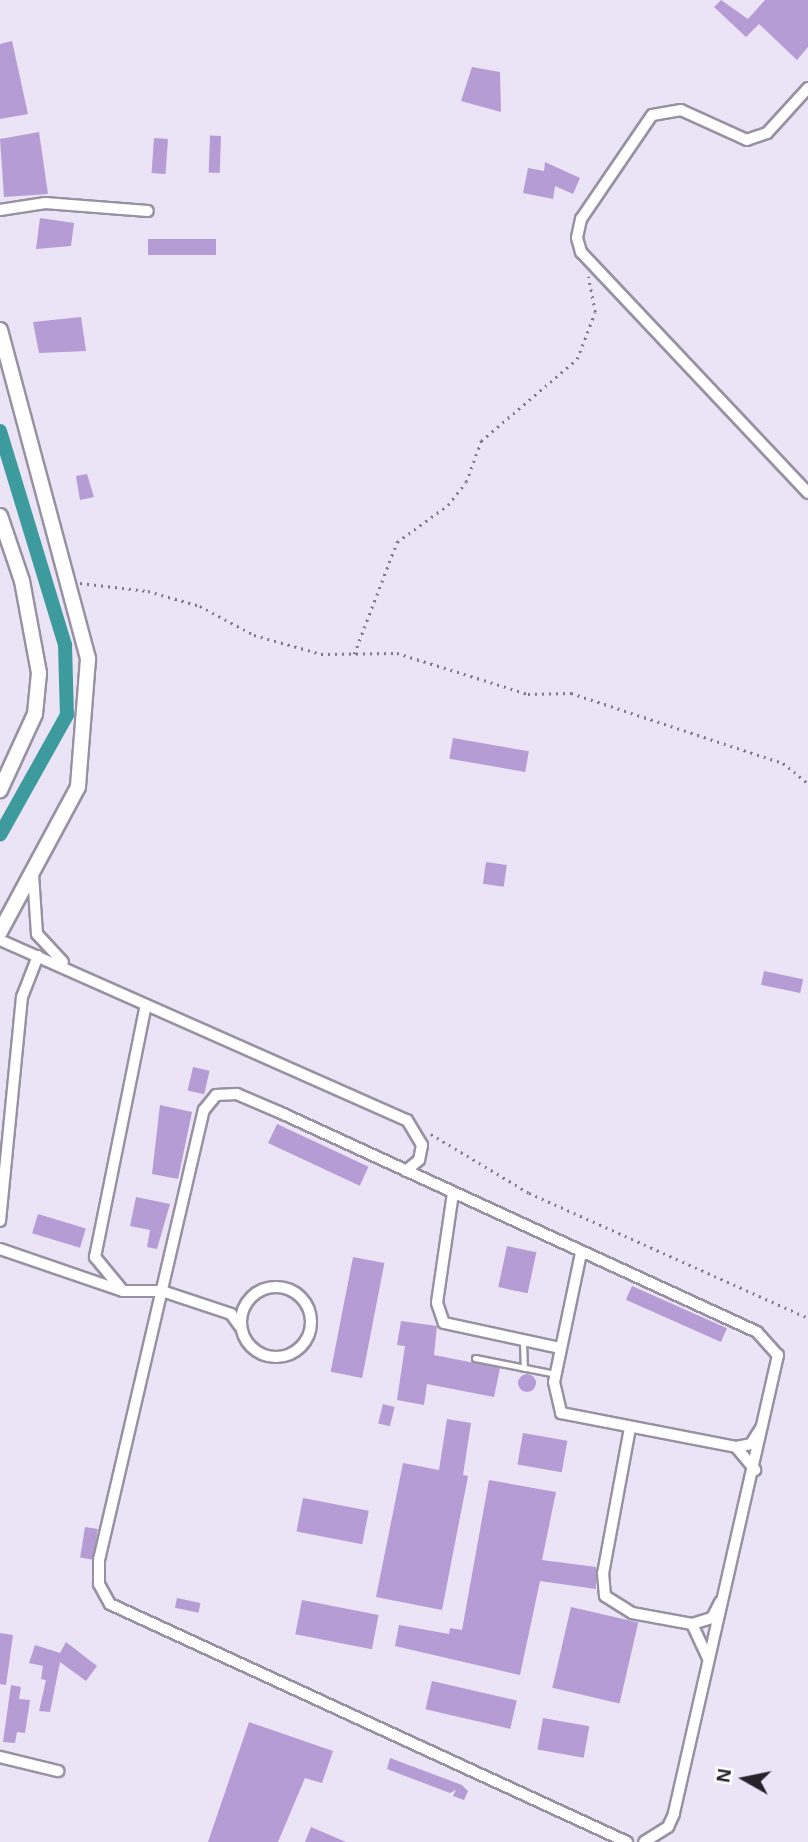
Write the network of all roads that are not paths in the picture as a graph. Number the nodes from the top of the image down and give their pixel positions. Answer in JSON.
{"nodes":[{"id":1,"x":808,"y":88,"type":"edge"},
{"id":2,"x":0,"y":210,"type":"edge"},
{"id":3,"x":148,"y":211,"type":"dead end"},
{"id":4,"x":0,"y":330,"type":"edge"},
{"id":5,"x":808,"y":493,"type":"edge"},
{"id":6,"x":0,"y":516,"type":"edge"},
{"id":7,"x":0,"y":790,"type":"edge"},
{"id":8,"x":33,"y":874,"type":"junction"},
{"id":9,"x":0,"y":932,"type":"edge"},
{"id":10,"x":0,"y":940,"type":"edge"},
{"id":11,"x":38,"y":956,"type":"junction"},
{"id":12,"x":83,"y":976,"type":"junction"},
{"id":13,"x":146,"y":1005,"type":"junction"},
{"id":14,"x":406,"y":1171,"type":"junction"},
{"id":15,"x":453,"y":1193,"type":"junction"},
{"id":16,"x":0,"y":1221,"type":"edge"},
{"id":17,"x":0,"y":1249,"type":"edge"},
{"id":18,"x":582,"y":1253,"type":"junction"},
{"id":19,"x":123,"y":1291,"type":"junction"},
{"id":20,"x":162,"y":1291,"type":"junction"},
{"id":21,"x":247,"y":1302,"type":"junction"},
{"id":22,"x":231,"y":1314,"type":"junction"},
{"id":23,"x":241,"y":1328,"type":"junction"},
{"id":24,"x":523,"y":1342,"type":"junction"},
{"id":25,"x":560,"y":1348,"type":"junction"},
{"id":26,"x":475,"y":1358,"type":"dead end"},
{"id":27,"x":524,"y":1368,"type":"junction"},
{"id":28,"x":556,"y":1374,"type":"junction"},
{"id":29,"x":767,"y":1418,"type":"junction"},
{"id":30,"x":630,"y":1428,"type":"junction"},
{"id":31,"x":736,"y":1447,"type":"junction"},
{"id":32,"x":755,"y":1470,"type":"junction"},
{"id":33,"x":727,"y":1591,"type":"junction"},
{"id":34,"x":692,"y":1624,"type":"junction"},
{"id":35,"x":709,"y":1664,"type":"junction"},
{"id":36,"x":0,"y":1757,"type":"edge"},
{"id":37,"x":58,"y":1771,"type":"dead end"},
{"id":38,"x":627,"y":1842,"type":"edge"},
{"id":39,"x":644,"y":1842,"type":"edge"}],
"edges":[{"from":1,"to":5,"type":"street"},
{"from":2,"to":3,"type":"street"},
{"from":4,"to":8,"type":"street"},
{"from":6,"to":7,"type":"street"},
{"from":8,"to":9,"type":"street"},
{"from":8,"to":12,"type":"street"},
{"from":10,"to":11,"type":"street"},
{"from":11,"to":12,"type":"street"},
{"from":11,"to":16,"type":"street"},
{"from":12,"to":13,"type":"street"},
{"from":13,"to":14,"type":"street"},
{"from":13,"to":19,"type":"street"},
{"from":14,"to":15,"type":"street"},
{"from":14,"to":20,"type":"street"},
{"from":15,"to":18,"type":"street"},
{"from":15,"to":24,"type":"street"},
{"from":17,"to":19,"type":"street"},
{"from":18,"to":25,"type":"street"},
{"from":18,"to":29,"type":"street"},
{"from":19,"to":20,"type":"street"},
{"from":20,"to":22,"type":"street"},
{"from":20,"to":38,"type":"street"},
{"from":21,"to":22,"type":"street"},
{"from":21,"to":23,"type":"street"},
{"from":21,"to":23,"type":"street"},
{"from":22,"to":23,"type":"street"},
{"from":24,"to":25,"type":"street"},
{"from":24,"to":27,"type":"lane"},
{"from":25,"to":28,"type":"street"},
{"from":26,"to":27,"type":"lane"},
{"from":27,"to":28,"type":"lane"},
{"from":28,"to":30,"type":"street"},
{"from":29,"to":31,"type":"street"},
{"from":29,"to":32,"type":"street"},
{"from":30,"to":31,"type":"street"},
{"from":30,"to":34,"type":"street"},
{"from":31,"to":32,"type":"street"},
{"from":32,"to":33,"type":"street"},
{"from":33,"to":34,"type":"street"},
{"from":33,"to":35,"type":"street"},
{"from":34,"to":35,"type":"street"},
{"from":35,"to":39,"type":"street"},
{"from":36,"to":37,"type":"street"}]}
